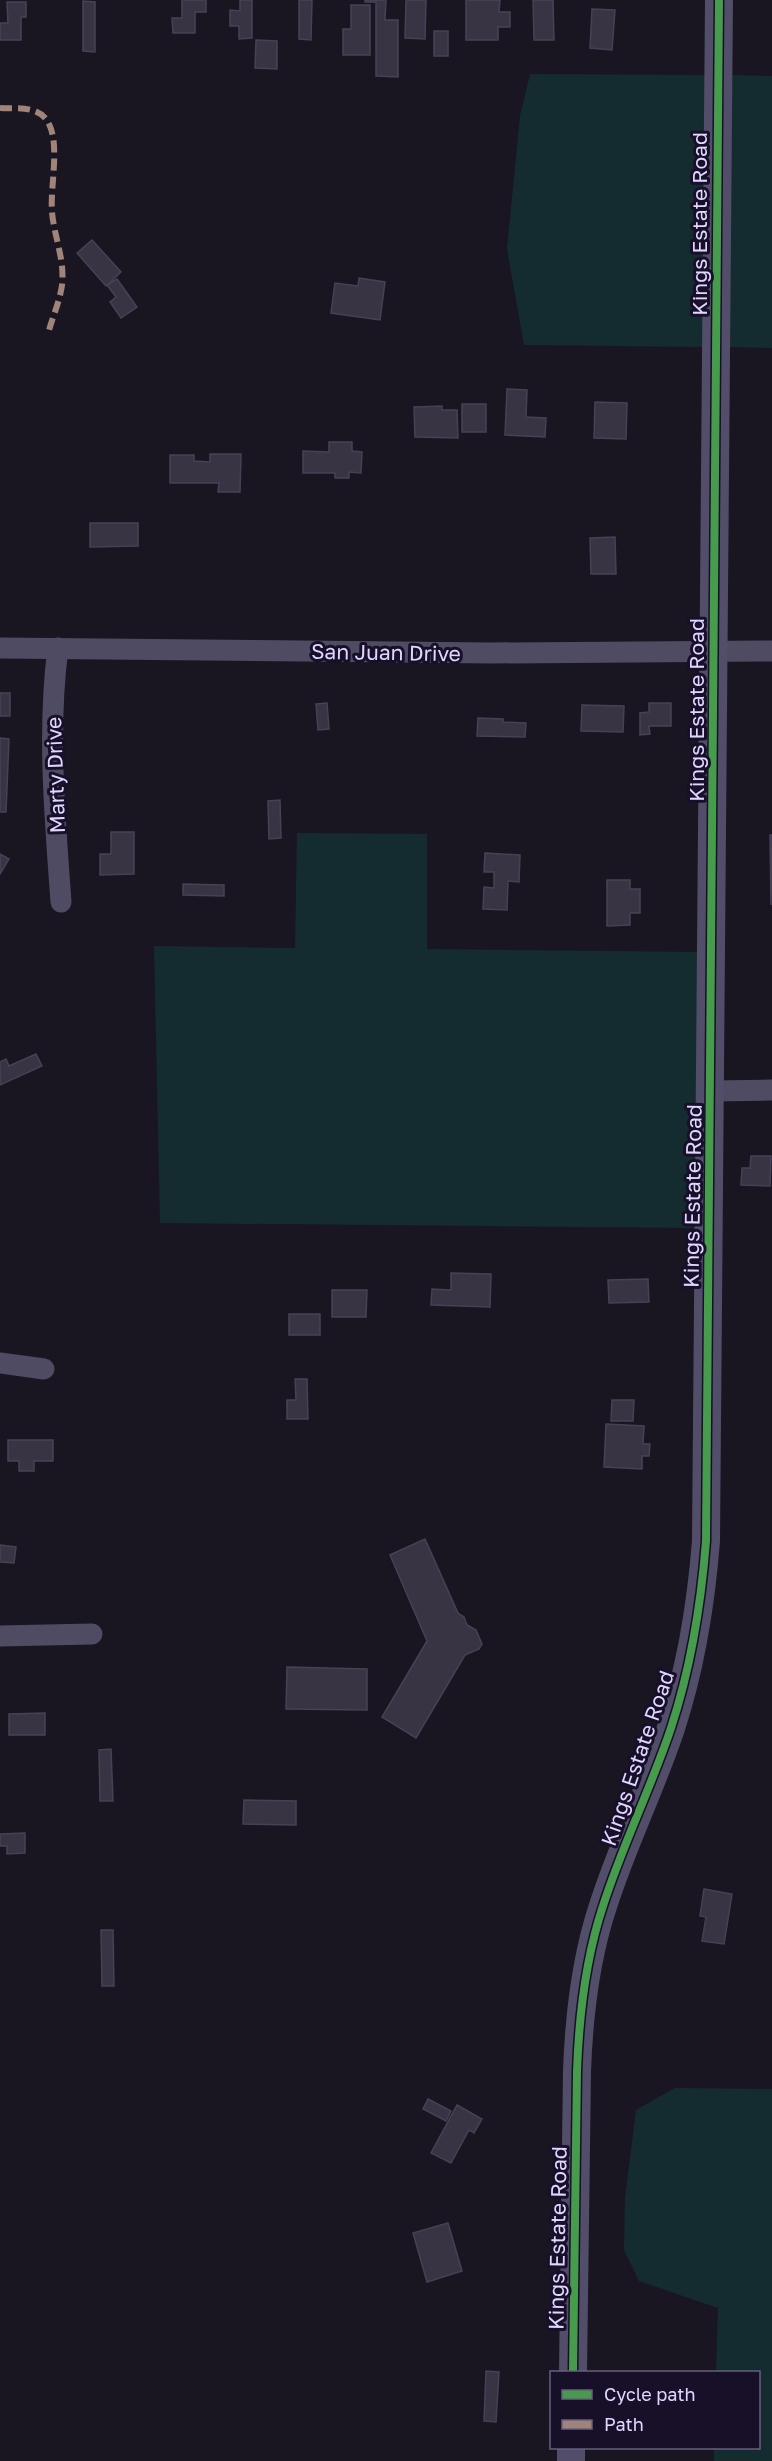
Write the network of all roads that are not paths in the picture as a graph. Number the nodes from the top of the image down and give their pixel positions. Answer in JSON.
{"nodes":[{"id":1,"x":718,"y":0,"type":"edge"},
{"id":2,"x":0,"y":648,"type":"edge"},
{"id":3,"x":58,"y":648,"type":"junction"},
{"id":4,"x":714,"y":651,"type":"junction"},
{"id":5,"x":772,"y":651,"type":"edge"},
{"id":6,"x":61,"y":902,"type":"dead end"},
{"id":7,"x":772,"y":1090,"type":"edge"},
{"id":8,"x":711,"y":1091,"type":"junction"},
{"id":9,"x":0,"y":1363,"type":"edge"},
{"id":10,"x":44,"y":1369,"type":"dead end"},
{"id":11,"x":92,"y":1634,"type":"dead end"},
{"id":12,"x":0,"y":1636,"type":"edge"},
{"id":13,"x":573,"y":2371,"type":"edge"}],
"edges":[{"from":1,"to":4,"type":"street","name":"Kings Estate Road"},
{"from":2,"to":3,"type":"street","name":"San Juan Drive"},
{"from":3,"to":4,"type":"street","name":"San Juan Drive"},
{"from":3,"to":6,"type":"street","name":"Marty Drive"},
{"from":4,"to":5,"type":"street","name":"San Juan Drive"},
{"from":4,"to":8,"type":"street","name":"Kings Estate Road"},
{"from":7,"to":8,"type":"street"},
{"from":8,"to":13,"type":"street","name":"Kings Estate Road"},
{"from":9,"to":10,"type":"street"},
{"from":11,"to":12,"type":"street"}]}
